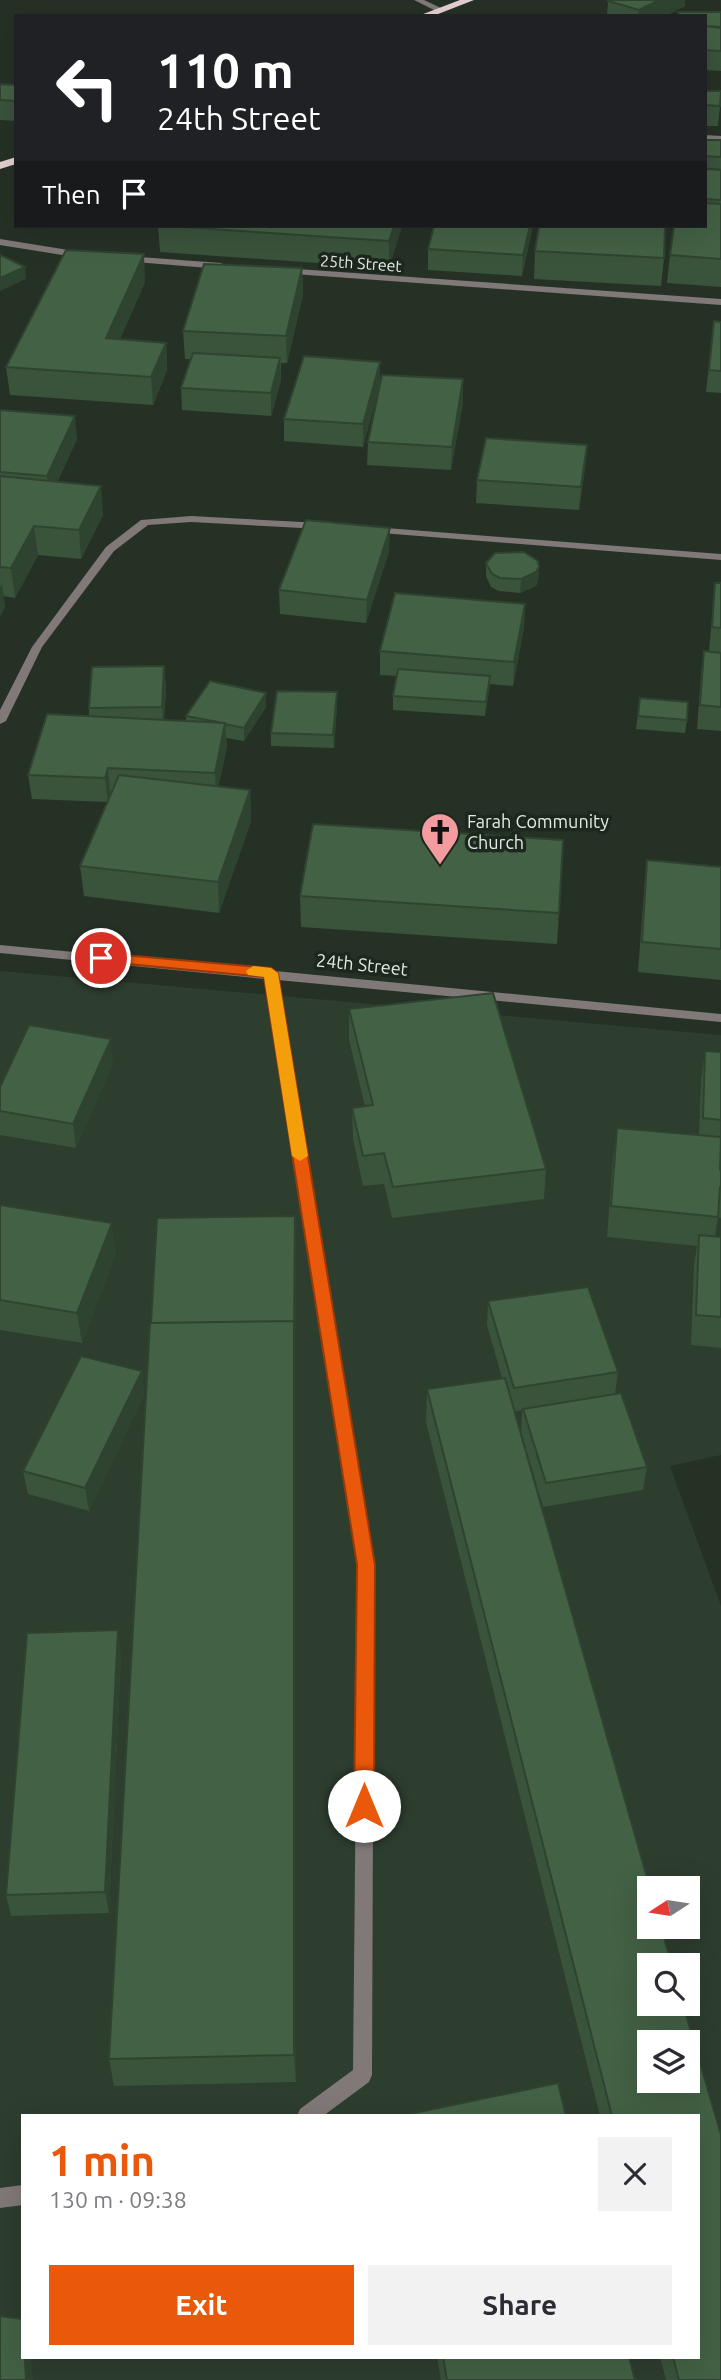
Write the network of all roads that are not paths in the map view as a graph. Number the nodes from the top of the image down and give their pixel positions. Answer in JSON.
{"nodes":[{"id":1,"x":418,"y":0,"type":"edge"},
{"id":2,"x":469,"y":0,"type":"edge"},
{"id":3,"x":441,"y":10,"type":"junction"},
{"id":4,"x":429,"y":14,"type":"edge"},
{"id":5,"x":0,"y":242,"type":"edge"},
{"id":6,"x":95,"y":257,"type":"edge"},
{"id":7,"x":108,"y":258,"type":"edge"},
{"id":8,"x":233,"y":267,"type":"edge"},
{"id":9,"x":274,"y":270,"type":"edge"},
{"id":10,"x":721,"y":302,"type":"edge"},
{"id":11,"x":332,"y":527,"type":"edge"},
{"id":12,"x":360,"y":529,"type":"edge"},
{"id":13,"x":721,"y":557,"type":"edge"},
{"id":14,"x":0,"y":721,"type":"edge"},
{"id":15,"x":0,"y":949,"type":"edge"},
{"id":16,"x":271,"y":973,"type":"junction"},
{"id":17,"x":721,"y":1018,"type":"edge"},
{"id":18,"x":309,"y":2114,"type":"edge"},
{"id":19,"x":21,"y":2195,"type":"edge"},
{"id":20,"x":0,"y":2198,"type":"edge"}],
"edges":[{"from":1,"to":3,"type":"street"},
{"from":2,"to":3,"type":"highway"},
{"from":3,"to":4,"type":"highway"},
{"from":5,"to":6,"type":"street"},
{"from":7,"to":8,"type":"street"},
{"from":9,"to":10,"type":"street","name":"25th Street"},
{"from":11,"to":14,"type":"street"},
{"from":12,"to":13,"type":"street"},
{"from":15,"to":16,"type":"street","name":"24th Street"},
{"from":16,"to":17,"type":"street","name":"24th Street"},
{"from":16,"to":18,"type":"street"},
{"from":19,"to":20,"type":"street"}]}
